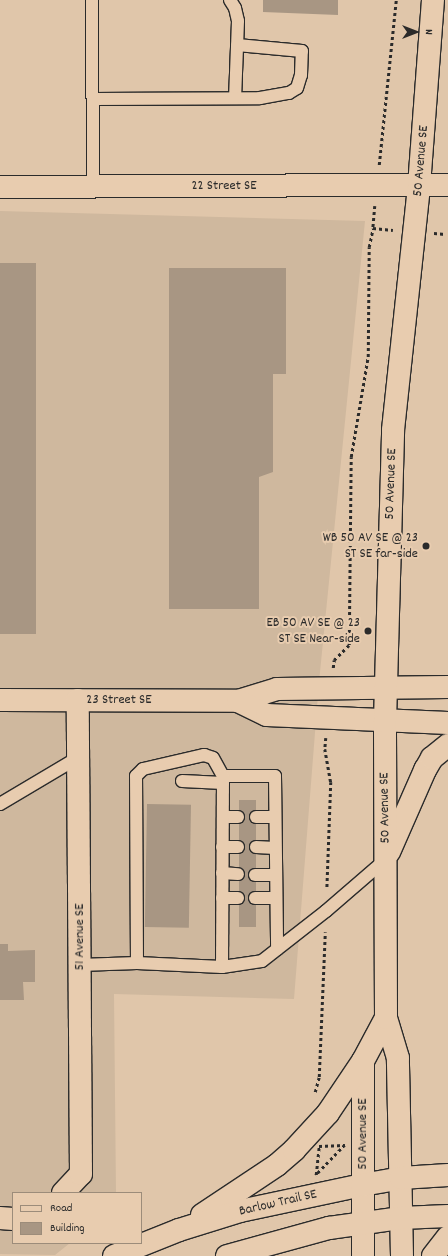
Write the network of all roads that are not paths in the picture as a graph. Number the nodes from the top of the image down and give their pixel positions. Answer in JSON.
{"nodes":[{"id":1,"x":92,"y":0,"type":"edge"},
{"id":2,"x":230,"y":0,"type":"edge"},
{"id":3,"x":433,"y":0,"type":"edge"},
{"id":4,"x":237,"y":45,"type":"junction"},
{"id":5,"x":235,"y":98,"type":"junction"},
{"id":6,"x":92,"y":99,"type":"junction"},
{"id":7,"x":448,"y":185,"type":"edge"},
{"id":8,"x":419,"y":186,"type":"junction"},
{"id":9,"x":0,"y":187,"type":"edge"},
{"id":10,"x":93,"y":187,"type":"junction"},
{"id":11,"x":386,"y":687,"type":"junction"},
{"id":12,"x":448,"y":688,"type":"edge"},
{"id":13,"x":0,"y":700,"type":"edge"},
{"id":14,"x":78,"y":700,"type":"junction"},
{"id":15,"x":238,"y":701,"type":"junction"},
{"id":16,"x":385,"y":721,"type":"junction"},
{"id":17,"x":448,"y":723,"type":"edge"},
{"id":18,"x":448,"y":746,"type":"edge"},
{"id":19,"x":79,"y":757,"type":"junction"},
{"id":20,"x":223,"y":779,"type":"junction"},
{"id":21,"x":182,"y":781,"type":"dead end"},
{"id":22,"x":0,"y":804,"type":"edge"},
{"id":23,"x":223,"y":817,"type":"junction"},
{"id":24,"x":238,"y":817,"type":"dead end"},
{"id":25,"x":256,"y":817,"type":"dead end"},
{"id":26,"x":275,"y":817,"type":"junction"},
{"id":27,"x":222,"y":847,"type":"junction"},
{"id":28,"x":238,"y":847,"type":"dead end"},
{"id":29,"x":256,"y":848,"type":"dead end"},
{"id":30,"x":275,"y":848,"type":"junction"},
{"id":31,"x":385,"y":860,"type":"junction"},
{"id":32,"x":222,"y":873,"type":"junction"},
{"id":33,"x":238,"y":874,"type":"dead end"},
{"id":34,"x":255,"y":875,"type":"dead end"},
{"id":35,"x":275,"y":875,"type":"junction"},
{"id":36,"x":222,"y":898,"type":"junction"},
{"id":37,"x":238,"y":898,"type":"dead end"},
{"id":38,"x":255,"y":898,"type":"dead end"},
{"id":39,"x":275,"y":898,"type":"junction"},
{"id":40,"x":277,"y":949,"type":"junction"},
{"id":41,"x":137,"y":963,"type":"junction"},
{"id":42,"x":80,"y":965,"type":"junction"},
{"id":43,"x":222,"y":967,"type":"junction"},
{"id":44,"x":386,"y":1018,"type":"junction"},
{"id":45,"x":363,"y":1061,"type":"junction"},
{"id":46,"x":448,"y":1175,"type":"edge"},
{"id":47,"x":401,"y":1178,"type":"junction"},
{"id":48,"x":362,"y":1185,"type":"junction"},
{"id":49,"x":64,"y":1192,"type":"edge"},
{"id":50,"x":448,"y":1216,"type":"edge"},
{"id":51,"x":0,"y":1218,"type":"edge"},
{"id":52,"x":401,"y":1218,"type":"junction"},
{"id":53,"x":12,"y":1219,"type":"edge"},
{"id":54,"x":363,"y":1222,"type":"junction"},
{"id":55,"x":179,"y":1230,"type":"junction"},
{"id":56,"x":448,"y":1237,"type":"edge"},
{"id":57,"x":236,"y":1254,"type":"edge"},
{"id":58,"x":114,"y":1256,"type":"edge"},
{"id":59,"x":280,"y":1256,"type":"edge"},
{"id":60,"x":363,"y":1256,"type":"edge"},
{"id":61,"x":402,"y":1256,"type":"edge"},
{"id":62,"x":433,"y":1256,"type":"edge"}],
"edges":[{"from":1,"to":6,"type":"lane"},
{"from":2,"to":4,"type":"lane"},
{"from":3,"to":8,"type":"street","name":"50 Avenue SE"},
{"from":4,"to":5,"type":"lane"},
{"from":4,"to":5,"type":"lane"},
{"from":5,"to":6,"type":"lane"},
{"from":6,"to":10,"type":"lane"},
{"from":7,"to":8,"type":"street","name":"22 Street SE"},
{"from":8,"to":10,"type":"street","name":"22 Street SE"},
{"from":8,"to":11,"type":"street","name":"50 Avenue SE"},
{"from":9,"to":10,"type":"street","name":"22 Street SE"},
{"from":11,"to":12,"type":"street","name":"23 Street SE"},
{"from":11,"to":15,"type":"street","name":"23 Street SE"},
{"from":11,"to":16,"type":"street","name":"50 Avenue SE"},
{"from":13,"to":14,"type":"street","name":"23 Street SE"},
{"from":14,"to":15,"type":"street","name":"23 Street SE"},
{"from":14,"to":19,"type":"street","name":"51 Avenue SE"},
{"from":15,"to":16,"type":"street","name":"23 Street SE"},
{"from":16,"to":17,"type":"street","name":"23 Street SE"},
{"from":16,"to":31,"type":"street","name":"50 Avenue SE"},
{"from":18,"to":31,"type":"street"},
{"from":19,"to":22,"type":"lane"},
{"from":19,"to":42,"type":"street","name":"51 Avenue SE"},
{"from":20,"to":21,"type":"lane"},
{"from":20,"to":23,"type":"lane"},
{"from":20,"to":26,"type":"lane"},
{"from":20,"to":41,"type":"lane"},
{"from":23,"to":24,"type":"lane"},
{"from":23,"to":27,"type":"lane"},
{"from":25,"to":26,"type":"lane"},
{"from":26,"to":30,"type":"lane"},
{"from":27,"to":28,"type":"lane"},
{"from":27,"to":32,"type":"lane"},
{"from":29,"to":30,"type":"lane"},
{"from":30,"to":35,"type":"lane"},
{"from":31,"to":40,"type":"lane"},
{"from":31,"to":44,"type":"street","name":"50 Avenue SE"},
{"from":32,"to":33,"type":"lane"},
{"from":32,"to":36,"type":"lane"},
{"from":34,"to":35,"type":"lane"},
{"from":35,"to":39,"type":"lane"},
{"from":36,"to":37,"type":"lane"},
{"from":36,"to":43,"type":"lane"},
{"from":38,"to":39,"type":"lane"},
{"from":39,"to":40,"type":"lane"},
{"from":40,"to":43,"type":"lane"},
{"from":41,"to":42,"type":"lane"},
{"from":41,"to":43,"type":"lane"},
{"from":42,"to":49,"type":"street","name":"51 Avenue SE"},
{"from":44,"to":45,"type":"street","name":"50 Avenue SE"},
{"from":44,"to":47,"type":"street","name":"50 Avenue SE"},
{"from":45,"to":48,"type":"street","name":"50 Avenue SE"},
{"from":45,"to":55,"type":"street"},
{"from":46,"to":47,"type":"street","name":"Barlow Trail SE"},
{"from":47,"to":48,"type":"street","name":"Barlow Trail SE"},
{"from":47,"to":52,"type":"street","name":"50 Avenue SE"},
{"from":48,"to":54,"type":"street","name":"50 Avenue SE"},
{"from":48,"to":55,"type":"street","name":"Barlow Trail SE"},
{"from":50,"to":52,"type":"street"},
{"from":51,"to":53,"type":"street"},
{"from":52,"to":54,"type":"street"},
{"from":52,"to":61,"type":"street","name":"50 Avenue SE"},
{"from":54,"to":57,"type":"street"},
{"from":54,"to":60,"type":"street","name":"50 Avenue SE"},
{"from":55,"to":58,"type":"street","name":"Barlow Trail SE"},
{"from":56,"to":62,"type":"street"},
{"from":57,"to":59,"type":"street"}]}
